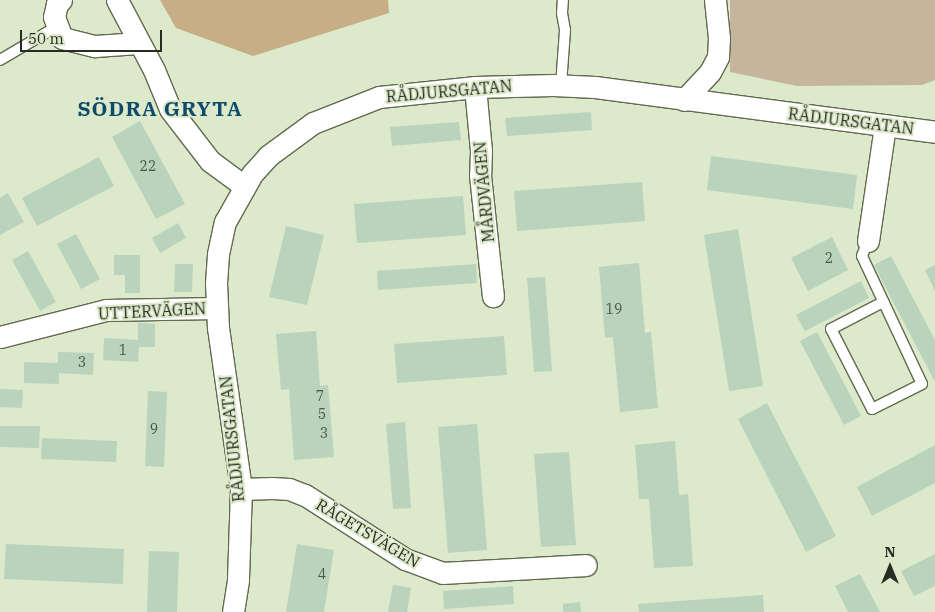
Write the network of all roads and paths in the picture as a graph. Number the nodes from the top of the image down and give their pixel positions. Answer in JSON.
{"nodes":[{"id":1,"x":61,"y":0,"type":"edge"},
{"id":2,"x":117,"y":0,"type":"edge"},
{"id":3,"x":563,"y":0,"type":"edge"},
{"id":4,"x":715,"y":0,"type":"edge"},
{"id":5,"x":56,"y":27,"type":"junction"},
{"id":6,"x":139,"y":43,"type":"junction"},
{"id":7,"x":0,"y":60,"type":"edge"},
{"id":8,"x":562,"y":85,"type":"junction"},
{"id":9,"x":475,"y":87,"type":"junction"},
{"id":10,"x":684,"y":100,"type":"junction"},
{"id":11,"x":885,"y":126,"type":"junction"},
{"id":12,"x":935,"y":132,"type":"edge"},
{"id":13,"x":244,"y":186,"type":"junction"},
{"id":14,"x":868,"y":240,"type":"joint"},
{"id":15,"x":493,"y":296,"type":"dead end"},
{"id":16,"x":883,"y":302,"type":"junction"},
{"id":17,"x":216,"y":308,"type":"junction"},
{"id":18,"x":0,"y":337,"type":"edge"},
{"id":19,"x":241,"y":489,"type":"junction"},
{"id":20,"x":586,"y":565,"type":"dead end"},
{"id":21,"x":233,"y":612,"type":"edge"}],
"edges":[{"from":1,"to":5,"type":"street"},
{"from":2,"to":6,"type":"street"},
{"from":3,"to":8,"type":"lane"},
{"from":4,"to":10,"type":"street"},
{"from":5,"to":6,"type":"street"},
{"from":5,"to":7,"type":"lane"},
{"from":6,"to":13,"type":"street"},
{"from":8,"to":9,"type":"street","name":"RÅDJURSGATAN"},
{"from":8,"to":10,"type":"street","name":"RÅDJURSGATAN"},
{"from":9,"to":13,"type":"street","name":"RÅDJURSGATAN"},
{"from":9,"to":15,"type":"street","name":"MÅRDVÄGEN"},
{"from":10,"to":11,"type":"street","name":"RÅDJURSGATAN"},
{"from":11,"to":12,"type":"street","name":"RÅDJURSGATAN"},
{"from":11,"to":14,"type":"street"},
{"from":13,"to":17,"type":"street","name":"RÅDJURSGATAN"},
{"from":14,"to":16,"type":"lane"},
{"from":16,"to":16,"type":"lane"},
{"from":17,"to":18,"type":"street","name":"UTTERVÄGEN"},
{"from":17,"to":19,"type":"street","name":"RÅDJURSGATAN"},
{"from":19,"to":20,"type":"street","name":"RÅGETSVÄGEN"},
{"from":19,"to":21,"type":"street","name":"RÅDJURSGATAN"}]}
